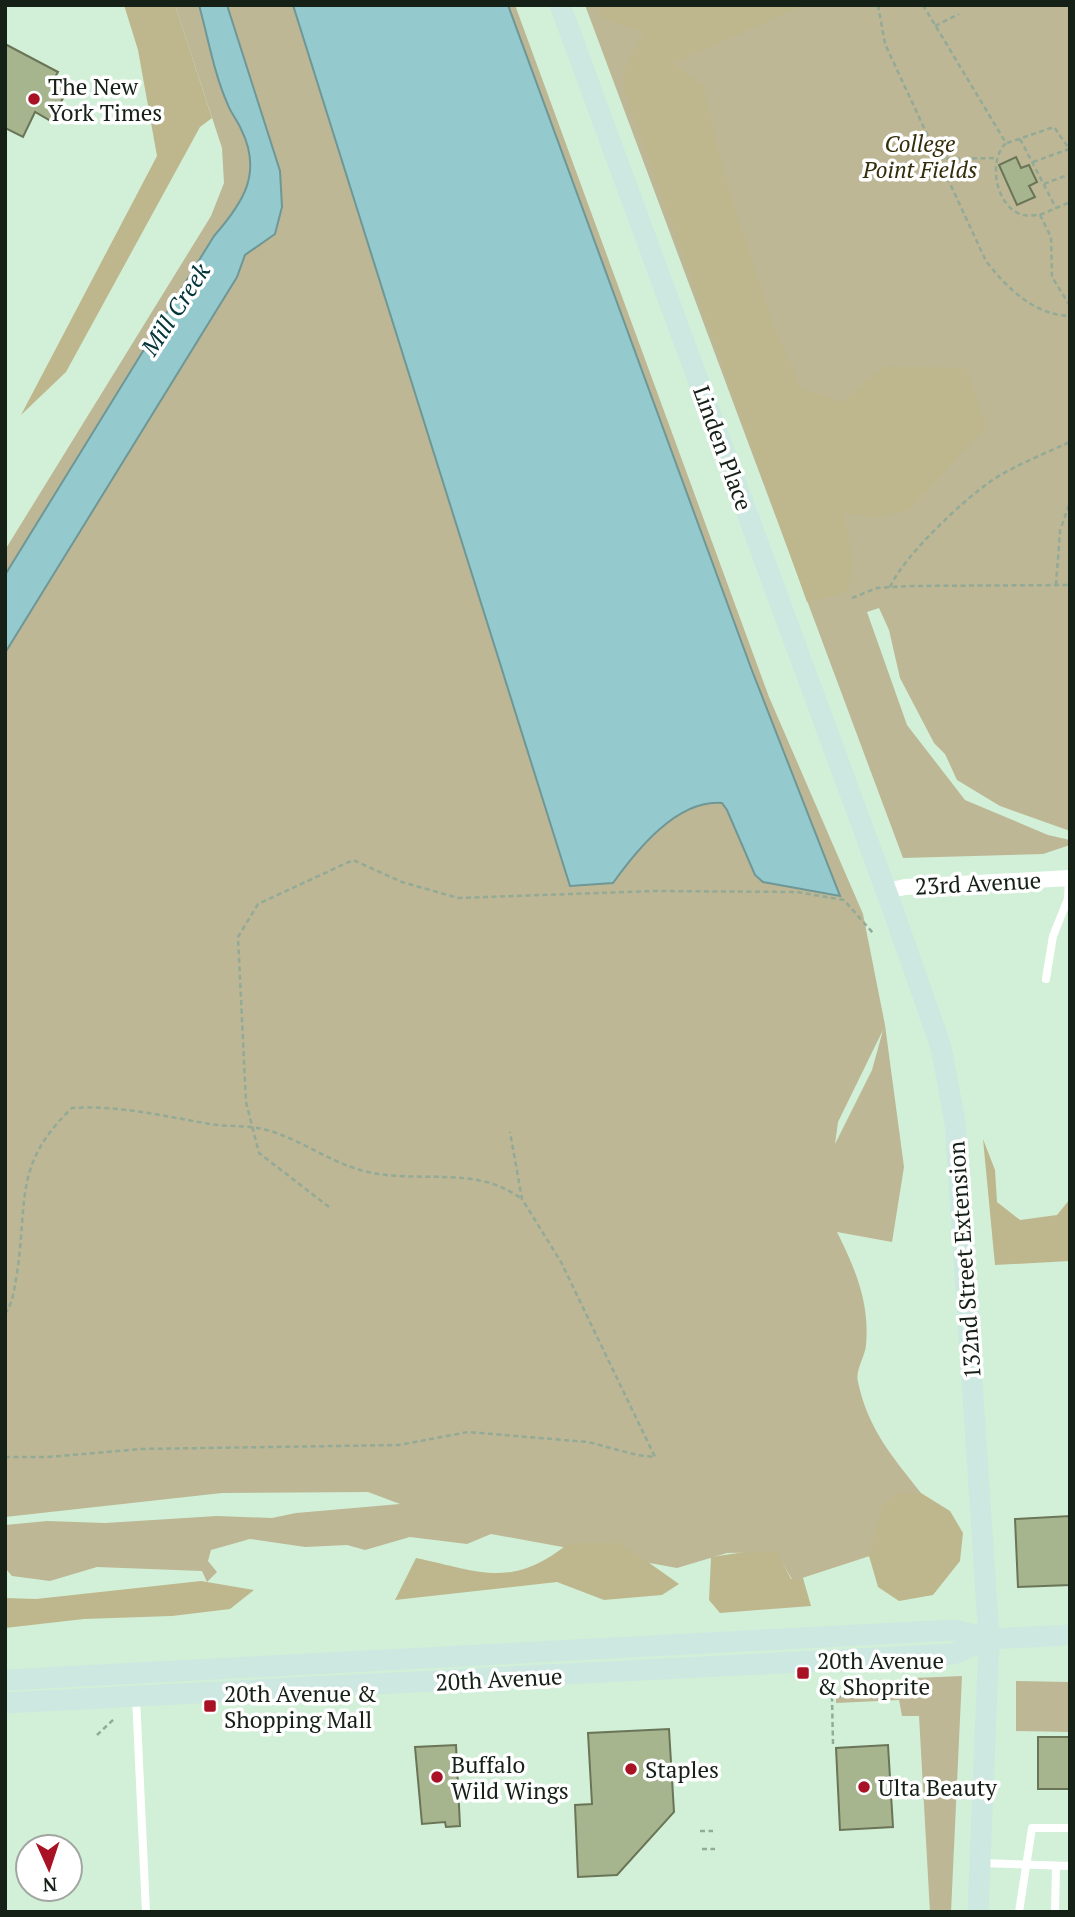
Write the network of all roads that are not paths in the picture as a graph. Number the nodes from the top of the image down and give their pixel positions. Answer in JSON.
{"nodes":[{"id":1,"x":560,"y":5,"type":"edge"},
{"id":2,"x":1069,"y":878,"type":"edge"},
{"id":3,"x":887,"y":891,"type":"junction"},
{"id":4,"x":1046,"y":979,"type":"dead end"},
{"id":5,"x":1070,"y":1635,"type":"edge"},
{"id":6,"x":989,"y":1639,"type":"junction"},
{"id":7,"x":135,"y":1673,"type":"junction"},
{"id":8,"x":5,"y":1680,"type":"edge"},
{"id":9,"x":136,"y":1696,"type":"junction"},
{"id":10,"x":5,"y":1703,"type":"edge"},
{"id":11,"x":1070,"y":1828,"type":"edge"},
{"id":12,"x":979,"y":1863,"type":"junction"},
{"id":13,"x":1056,"y":1866,"type":"junction"},
{"id":14,"x":1070,"y":1866,"type":"edge"},
{"id":15,"x":1027,"y":1867,"type":"junction"},
{"id":16,"x":146,"y":1912,"type":"edge"},
{"id":17,"x":978,"y":1912,"type":"edge"},
{"id":18,"x":1019,"y":1912,"type":"edge"},
{"id":19,"x":1055,"y":1912,"type":"edge"}],
"edges":[{"from":1,"to":3,"type":"street","name":"Linden Place"},
{"from":2,"to":3,"type":"street","name":"23rd Avenue"},
{"from":2,"to":4,"type":"lane"},
{"from":3,"to":6,"type":"street","name":"132nd Street Extension"},
{"from":5,"to":6,"type":"street","name":"20th Avenue"},
{"from":6,"to":7,"type":"street","name":"20th Avenue"},
{"from":6,"to":9,"type":"street","name":"20th Avenue"},
{"from":6,"to":12,"type":"street","name":"132nd Street Extension"},
{"from":7,"to":8,"type":"street","name":"20th Avenue"},
{"from":7,"to":9,"type":"lane"},
{"from":9,"to":10,"type":"street","name":"20th Avenue"},
{"from":9,"to":16,"type":"lane"},
{"from":11,"to":15,"type":"lane"},
{"from":12,"to":15,"type":"lane"},
{"from":12,"to":17,"type":"street","name":"132nd Street Extension"},
{"from":13,"to":14,"type":"lane"},
{"from":13,"to":15,"type":"lane"},
{"from":13,"to":19,"type":"lane"},
{"from":15,"to":18,"type":"lane"}]}
